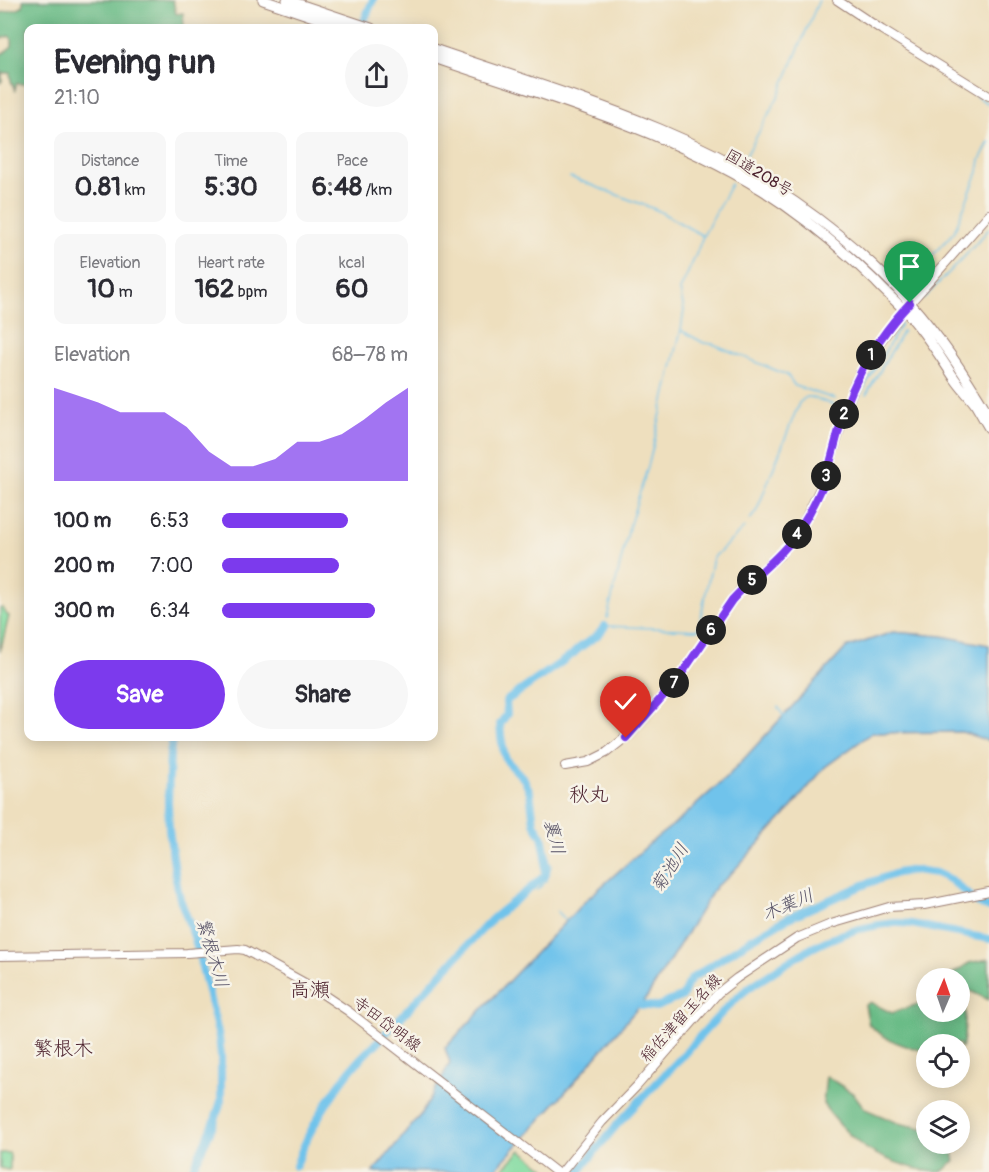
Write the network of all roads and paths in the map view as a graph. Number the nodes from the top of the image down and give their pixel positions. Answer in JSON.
{"nodes":[{"id":1,"x":263,"y":0,"type":"edge"},
{"id":2,"x":286,"y":0,"type":"edge"},
{"id":3,"x":837,"y":0,"type":"edge"},
{"id":4,"x":334,"y":24,"type":"edge"},
{"id":5,"x":358,"y":24,"type":"edge"},
{"id":6,"x":438,"y":50,"type":"edge"},
{"id":7,"x":438,"y":59,"type":"edge"},
{"id":8,"x":989,"y":96,"type":"edge"},
{"id":9,"x":989,"y":214,"type":"edge"},
{"id":10,"x":907,"y":307,"type":"junction"},
{"id":11,"x":967,"y":378,"type":"junction"},
{"id":12,"x":963,"y":391,"type":"junction"},
{"id":13,"x":989,"y":407,"type":"edge"},
{"id":14,"x":989,"y":415,"type":"edge"},
{"id":15,"x":989,"y":428,"type":"edge"},
{"id":16,"x":989,"y":435,"type":"edge"},
{"id":17,"x":565,"y":766,"type":"dead end"},
{"id":18,"x":989,"y":892,"type":"edge"},
{"id":19,"x":0,"y":957,"type":"edge"},
{"id":20,"x":555,"y":1171,"type":"edge"},
{"id":21,"x":562,"y":1172,"type":"edge"}],
"edges":[{"from":1,"to":4,"type":"highway"},
{"from":2,"to":5,"type":"highway"},
{"from":3,"to":8,"type":"main road"},
{"from":6,"to":10,"type":"highway","name":"国道208号"},
{"from":7,"to":10,"type":"highway","name":"国道208号"},
{"from":9,"to":10,"type":"main road"},
{"from":10,"to":11,"type":"highway","name":"国道208号"},
{"from":10,"to":12,"type":"highway","name":"国道208号"},
{"from":10,"to":17,"type":"main road"},
{"from":11,"to":13,"type":"highway"},
{"from":11,"to":14,"type":"highway","name":"国道208号"},
{"from":12,"to":15,"type":"highway","name":"国道208号"},
{"from":12,"to":16,"type":"highway"},
{"from":18,"to":21,"type":"main road","name":"稲佐津留玉名線"},
{"from":19,"to":20,"type":"main road","name":"寺田岱明線"}]}
